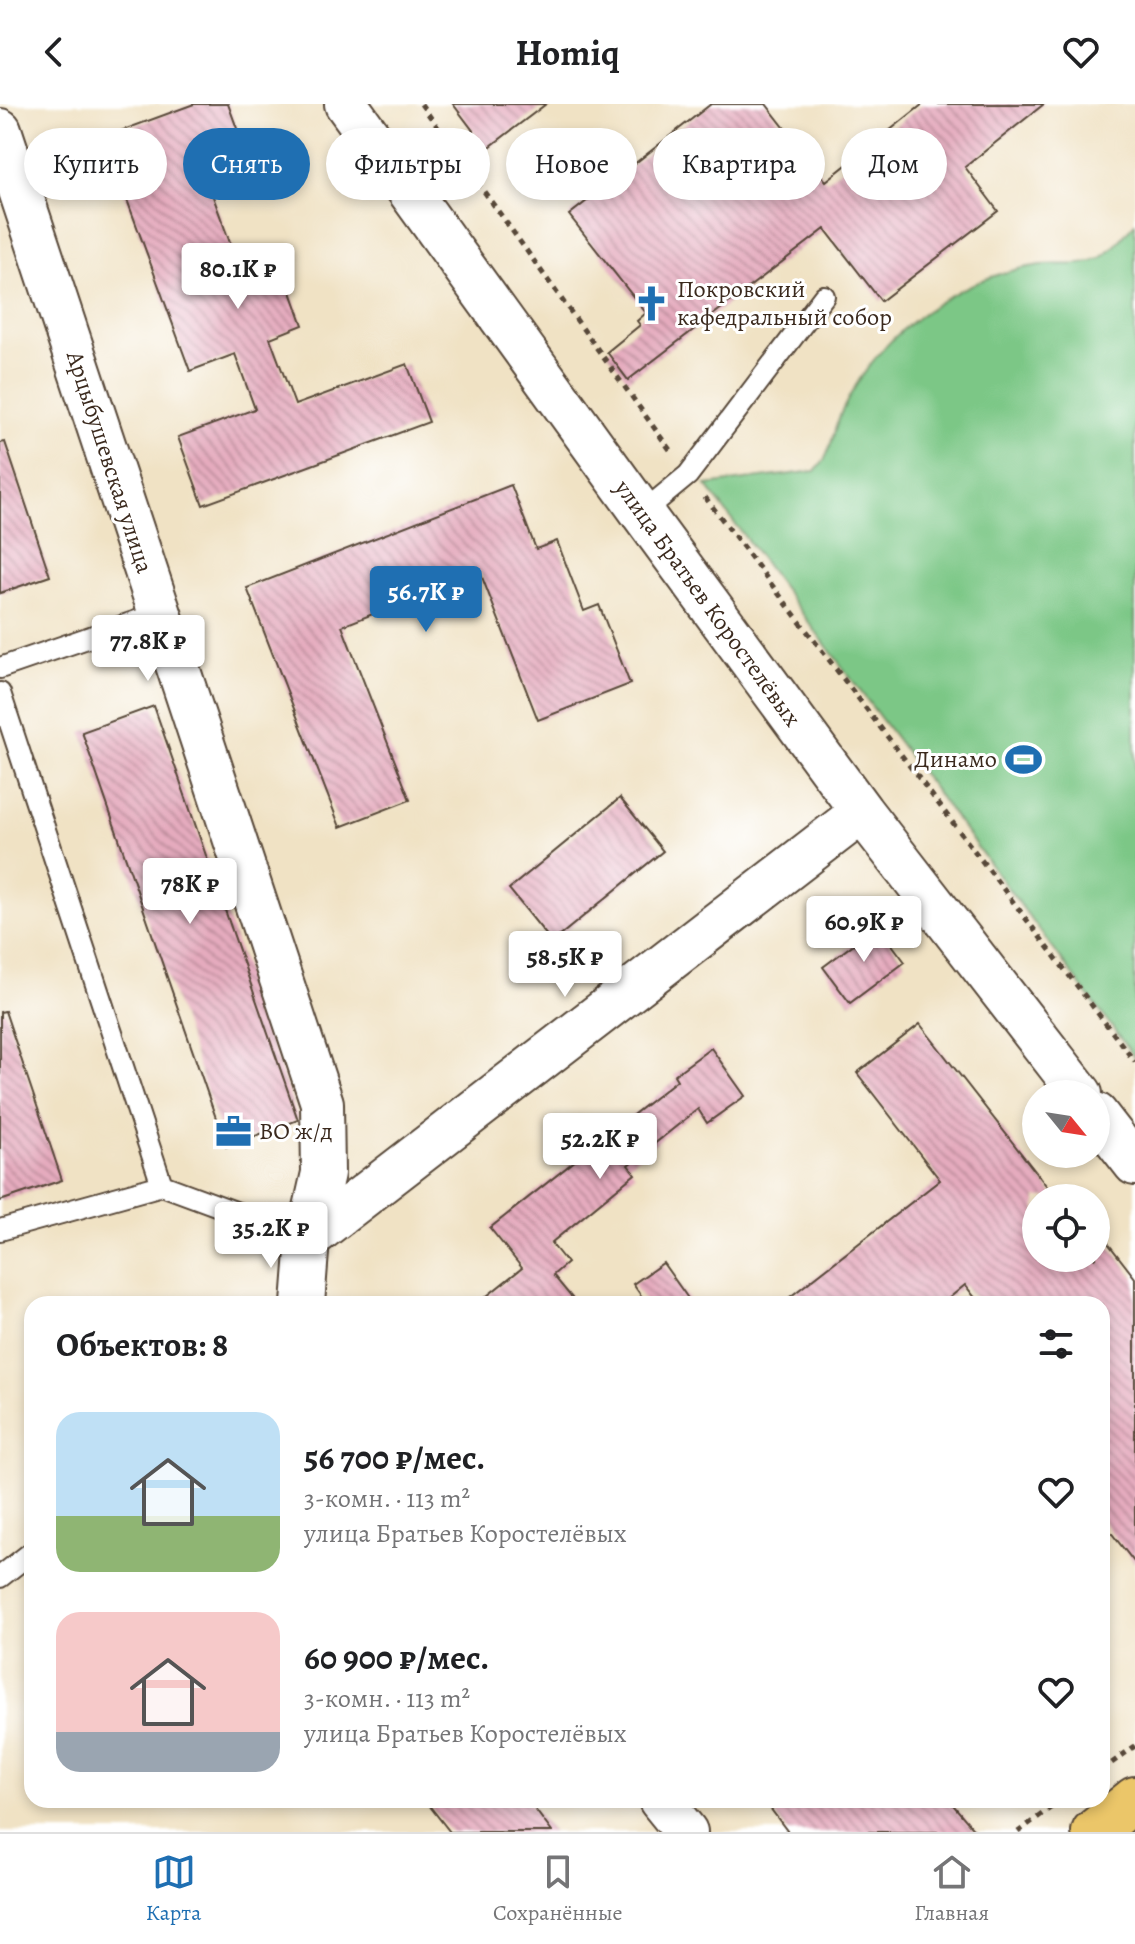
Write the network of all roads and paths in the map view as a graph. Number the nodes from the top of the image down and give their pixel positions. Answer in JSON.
{"nodes":[{"id":1,"x":346,"y":104,"type":"edge"},
{"id":2,"x":421,"y":104,"type":"edge"},
{"id":3,"x":0,"y":133,"type":"edge"},
{"id":4,"x":824,"y":296,"type":"dead end"},
{"id":5,"x":688,"y":475,"type":"junction"},
{"id":6,"x":642,"y":513,"type":"junction"},
{"id":7,"x":160,"y":613,"type":"junction"},
{"id":8,"x":0,"y":668,"type":"edge"},
{"id":9,"x":0,"y":693,"type":"edge"},
{"id":10,"x":862,"y":812,"type":"junction"},
{"id":11,"x":1135,"y":1062,"type":"edge"},
{"id":12,"x":1070,"y":1080,"type":"edge"},
{"id":13,"x":1110,"y":1132,"type":"edge"},
{"id":14,"x":1135,"y":1164,"type":"edge"},
{"id":15,"x":162,"y":1185,"type":"junction"},
{"id":16,"x":0,"y":1230,"type":"edge"},
{"id":17,"x":308,"y":1239,"type":"junction"},
{"id":18,"x":304,"y":1296,"type":"edge"},
{"id":19,"x":24,"y":1558,"type":"edge"},
{"id":20,"x":0,"y":1577,"type":"edge"},
{"id":21,"x":1135,"y":1746,"type":"edge"},
{"id":22,"x":1110,"y":1764,"type":"edge"},
{"id":23,"x":1135,"y":1799,"type":"edge"},
{"id":24,"x":666,"y":1808,"type":"edge"},
{"id":25,"x":1050,"y":1808,"type":"edge"},
{"id":26,"x":686,"y":1832,"type":"edge"},
{"id":27,"x":1018,"y":1832,"type":"edge"},
{"id":28,"x":1094,"y":1832,"type":"edge"}],
"edges":[{"from":1,"to":6,"type":"street","name":"улица Братьев Коростелёвых"},
{"from":2,"to":5,"type":"path"},
{"from":3,"to":7,"type":"street","name":"Арцыбушевская улица"},
{"from":4,"to":5,"type":"lane"},
{"from":5,"to":6,"type":"lane"},
{"from":5,"to":11,"type":"path"},
{"from":6,"to":10,"type":"street","name":"улица Братьев Коростелёвых"},
{"from":7,"to":8,"type":"lane"},
{"from":7,"to":17,"type":"street","name":"Арцыбушевская улица"},
{"from":9,"to":15,"type":"lane"},
{"from":10,"to":12,"type":"street","name":"улица Братьев Коростелёвых"},
{"from":10,"to":17,"type":"street"},
{"from":13,"to":14,"type":"street"},
{"from":15,"to":16,"type":"lane"},
{"from":15,"to":17,"type":"lane"},
{"from":17,"to":18,"type":"street","name":"Арцыбушевская улица"},
{"from":19,"to":20,"type":"lane"},
{"from":21,"to":22,"type":"path"},
{"from":23,"to":28,"type":"main road"},
{"from":24,"to":26,"type":"street"},
{"from":25,"to":27,"type":"path"}]}
